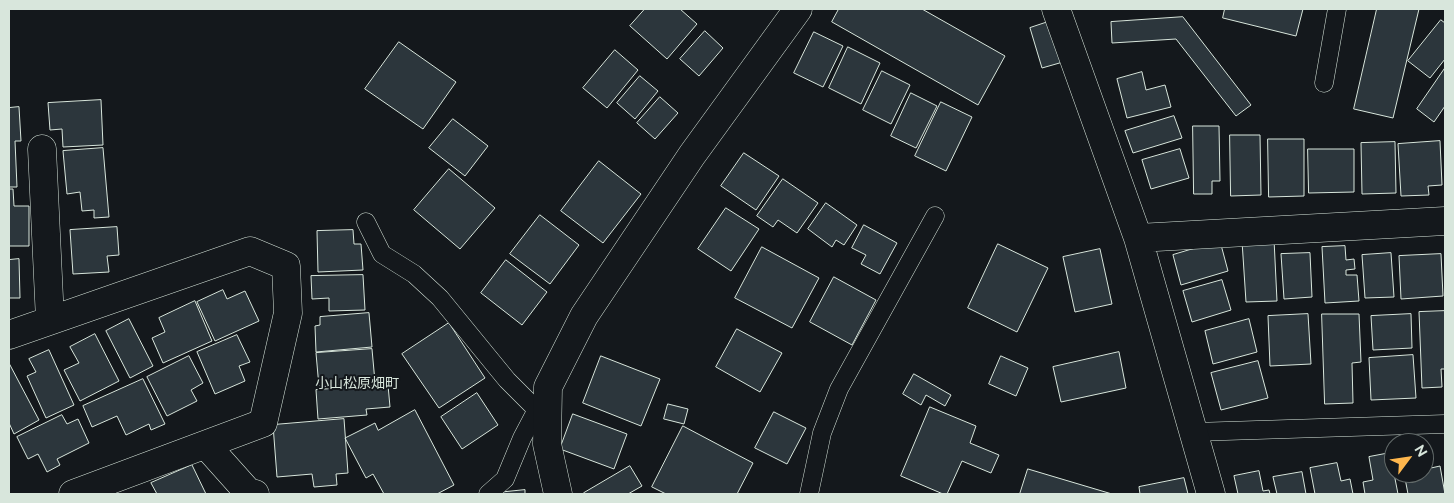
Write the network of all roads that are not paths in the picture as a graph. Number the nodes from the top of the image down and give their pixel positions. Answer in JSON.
{"nodes":[{"id":1,"x":798,"y":9,"type":"edge"},
{"id":2,"x":1056,"y":9,"type":"edge"},
{"id":3,"x":1337,"y":9,"type":"edge"},
{"id":4,"x":1324,"y":83,"type":"dead end"},
{"id":5,"x":42,"y":149,"type":"dead end"},
{"id":6,"x":935,"y":216,"type":"dead end"},
{"id":7,"x":1445,"y":221,"type":"edge"},
{"id":8,"x":366,"y":222,"type":"dead end"},
{"id":9,"x":1138,"y":238,"type":"junction"},
{"id":10,"x":50,"y":320,"type":"junction"},
{"id":11,"x":9,"y":335,"type":"edge"},
{"id":12,"x":542,"y":399,"type":"junction"},
{"id":13,"x":1445,"y":424,"type":"edge"},
{"id":14,"x":1194,"y":432,"type":"junction"},
{"id":15,"x":206,"y":445,"type":"junction"},
{"id":16,"x":73,"y":494,"type":"edge"},
{"id":17,"x":255,"y":494,"type":"edge"},
{"id":18,"x":488,"y":494,"type":"edge"},
{"id":19,"x":558,"y":494,"type":"edge"},
{"id":20,"x":809,"y":494,"type":"edge"},
{"id":21,"x":1211,"y":494,"type":"edge"}],
"edges":[{"from":1,"to":12,"type":"street"},
{"from":2,"to":9,"type":"street"},
{"from":3,"to":4,"type":"lane"},
{"from":5,"to":10,"type":"street"},
{"from":6,"to":20,"type":"lane"},
{"from":7,"to":9,"type":"street"},
{"from":8,"to":12,"type":"lane"},
{"from":9,"to":14,"type":"street"},
{"from":10,"to":11,"type":"street"},
{"from":10,"to":15,"type":"street"},
{"from":12,"to":18,"type":"lane"},
{"from":12,"to":19,"type":"street"},
{"from":13,"to":14,"type":"lane"},
{"from":14,"to":21,"type":"street"},
{"from":15,"to":16,"type":"street"},
{"from":15,"to":17,"type":"street"}]}
